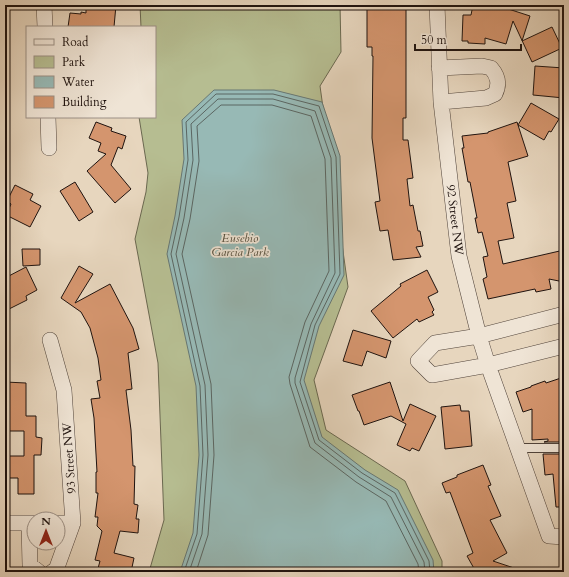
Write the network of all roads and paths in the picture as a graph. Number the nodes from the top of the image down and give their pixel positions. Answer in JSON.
{"nodes":[{"id":1,"x":44,"y":5,"type":"edge"},
{"id":2,"x":437,"y":5,"type":"edge"},
{"id":3,"x":45,"y":26,"type":"edge"},
{"id":4,"x":439,"y":68,"type":"junction"},
{"id":5,"x":441,"y":102,"type":"junction"},
{"id":6,"x":48,"y":118,"type":"edge"},
{"id":7,"x":49,"y":148,"type":"dead end"},
{"id":8,"x":564,"y":314,"type":"edge"},
{"id":9,"x":479,"y":336,"type":"junction"},
{"id":10,"x":50,"y":340,"type":"dead end"},
{"id":11,"x":564,"y":346,"type":"edge"},
{"id":12,"x":488,"y":365,"type":"junction"},
{"id":13,"x":518,"y":448,"type":"junction"},
{"id":14,"x":564,"y":448,"type":"edge"},
{"id":15,"x":5,"y":523,"type":"edge"},
{"id":16,"x":26,"y":523,"type":"edge"},
{"id":17,"x":66,"y":523,"type":"edge"},
{"id":18,"x":73,"y":523,"type":"junction"},
{"id":19,"x":557,"y":536,"type":"edge"},
{"id":20,"x":30,"y":551,"type":"edge"},
{"id":21,"x":39,"y":572,"type":"edge"},
{"id":22,"x":52,"y":572,"type":"edge"}],
"edges":[{"from":1,"to":3,"type":"street"},
{"from":2,"to":4,"type":"street","name":"92 Street NW"},
{"from":4,"to":5,"type":"street","name":"92 Street NW"},
{"from":4,"to":5,"type":"street"},
{"from":5,"to":9,"type":"street","name":"92 Street NW"},
{"from":6,"to":7,"type":"street"},
{"from":8,"to":9,"type":"street"},
{"from":9,"to":12,"type":"street","name":"92 Street NW"},
{"from":9,"to":12,"type":"street"},
{"from":10,"to":18,"type":"street","name":"93 Street NW"},
{"from":11,"to":12,"type":"street"},
{"from":12,"to":13,"type":"street","name":"92 Street NW"},
{"from":13,"to":14,"type":"lane"},
{"from":13,"to":19,"type":"street","name":"92 Street NW"},
{"from":15,"to":16,"type":"street"},
{"from":17,"to":18,"type":"street"},
{"from":18,"to":22,"type":"street","name":"93 Street NW"},
{"from":20,"to":21,"type":"street"}]}
